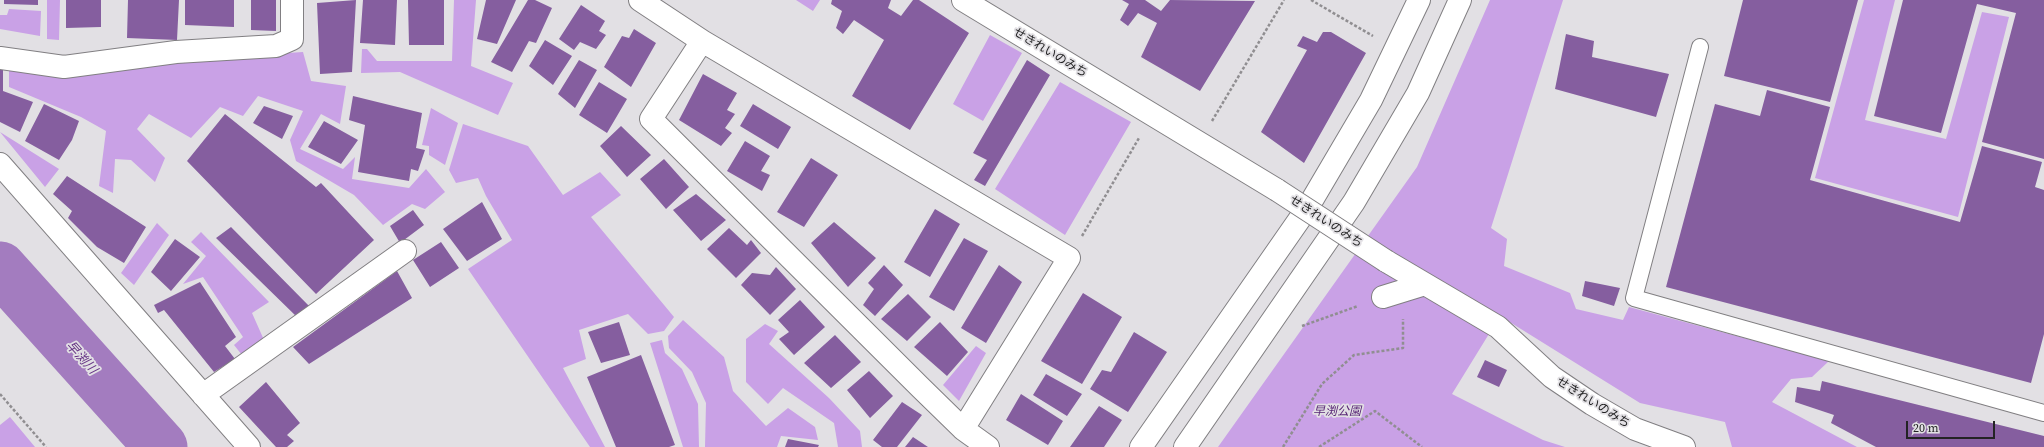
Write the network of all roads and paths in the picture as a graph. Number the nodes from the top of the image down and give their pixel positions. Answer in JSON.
{"nodes":[{"id":1,"x":292,"y":0,"type":"edge"},
{"id":2,"x":640,"y":0,"type":"edge"},
{"id":3,"x":963,"y":0,"type":"edge"},
{"id":4,"x":1284,"y":0,"type":"edge"},
{"id":5,"x":1311,"y":0,"type":"edge"},
{"id":6,"x":1419,"y":0,"type":"edge"},
{"id":7,"x":1460,"y":0,"type":"edge"},
{"id":8,"x":1380,"y":39,"type":"dead end"},
{"id":9,"x":702,"y":41,"type":"junction"},
{"id":10,"x":1700,"y":47,"type":"dead end"},
{"id":11,"x":0,"y":58,"type":"edge"},
{"id":12,"x":1207,"y":119,"type":"dead end"},
{"id":13,"x":1140,"y":136,"type":"dead end"},
{"id":14,"x":0,"y":164,"type":"edge"},
{"id":15,"x":405,"y":251,"type":"dead end"},
{"id":16,"x":1069,"y":258,"type":"junction"},
{"id":17,"x":1425,"y":284,"type":"junction"},
{"id":18,"x":1383,"y":297,"type":"joint"},
{"id":19,"x":1296,"y":328,"type":"dead end"},
{"id":20,"x":0,"y":394,"type":"edge"},
{"id":21,"x":203,"y":395,"type":"junction"},
{"id":22,"x":2044,"y":413,"type":"edge"},
{"id":23,"x":963,"y":428,"type":"junction"},
{"id":24,"x":46,"y":447,"type":"edge"},
{"id":25,"x":249,"y":447,"type":"edge"},
{"id":26,"x":988,"y":447,"type":"edge"},
{"id":27,"x":1141,"y":447,"type":"edge"},
{"id":28,"x":1185,"y":447,"type":"edge"},
{"id":29,"x":1283,"y":447,"type":"edge"},
{"id":30,"x":1320,"y":447,"type":"edge"},
{"id":31,"x":1422,"y":447,"type":"edge"},
{"id":32,"x":1684,"y":447,"type":"edge"}],
"edges":[{"from":1,"to":11,"type":"street"},
{"from":2,"to":9,"type":"street"},
{"from":3,"to":17,"type":"street","name":"せきれいのみち","bridge":true},
{"from":4,"to":12,"type":"path"},
{"from":5,"to":8,"type":"path"},
{"from":6,"to":27,"type":"street"},
{"from":7,"to":28,"type":"street"},
{"from":9,"to":16,"type":"street"},
{"from":9,"to":23,"type":"street"},
{"from":10,"to":22,"type":"lane"},
{"from":13,"to":16,"type":"path"},
{"from":14,"to":21,"type":"street"},
{"from":15,"to":21,"type":"street"},
{"from":16,"to":23,"type":"street"},
{"from":17,"to":18,"type":"street"},
{"from":17,"to":29,"type":"path"},
{"from":17,"to":32,"type":"street","name":"せきれいのみち"},
{"from":18,"to":19,"type":"path"},
{"from":20,"to":24,"type":"path"},
{"from":21,"to":25,"type":"street"},
{"from":23,"to":26,"type":"street"},
{"from":30,"to":31,"type":"path"}]}
